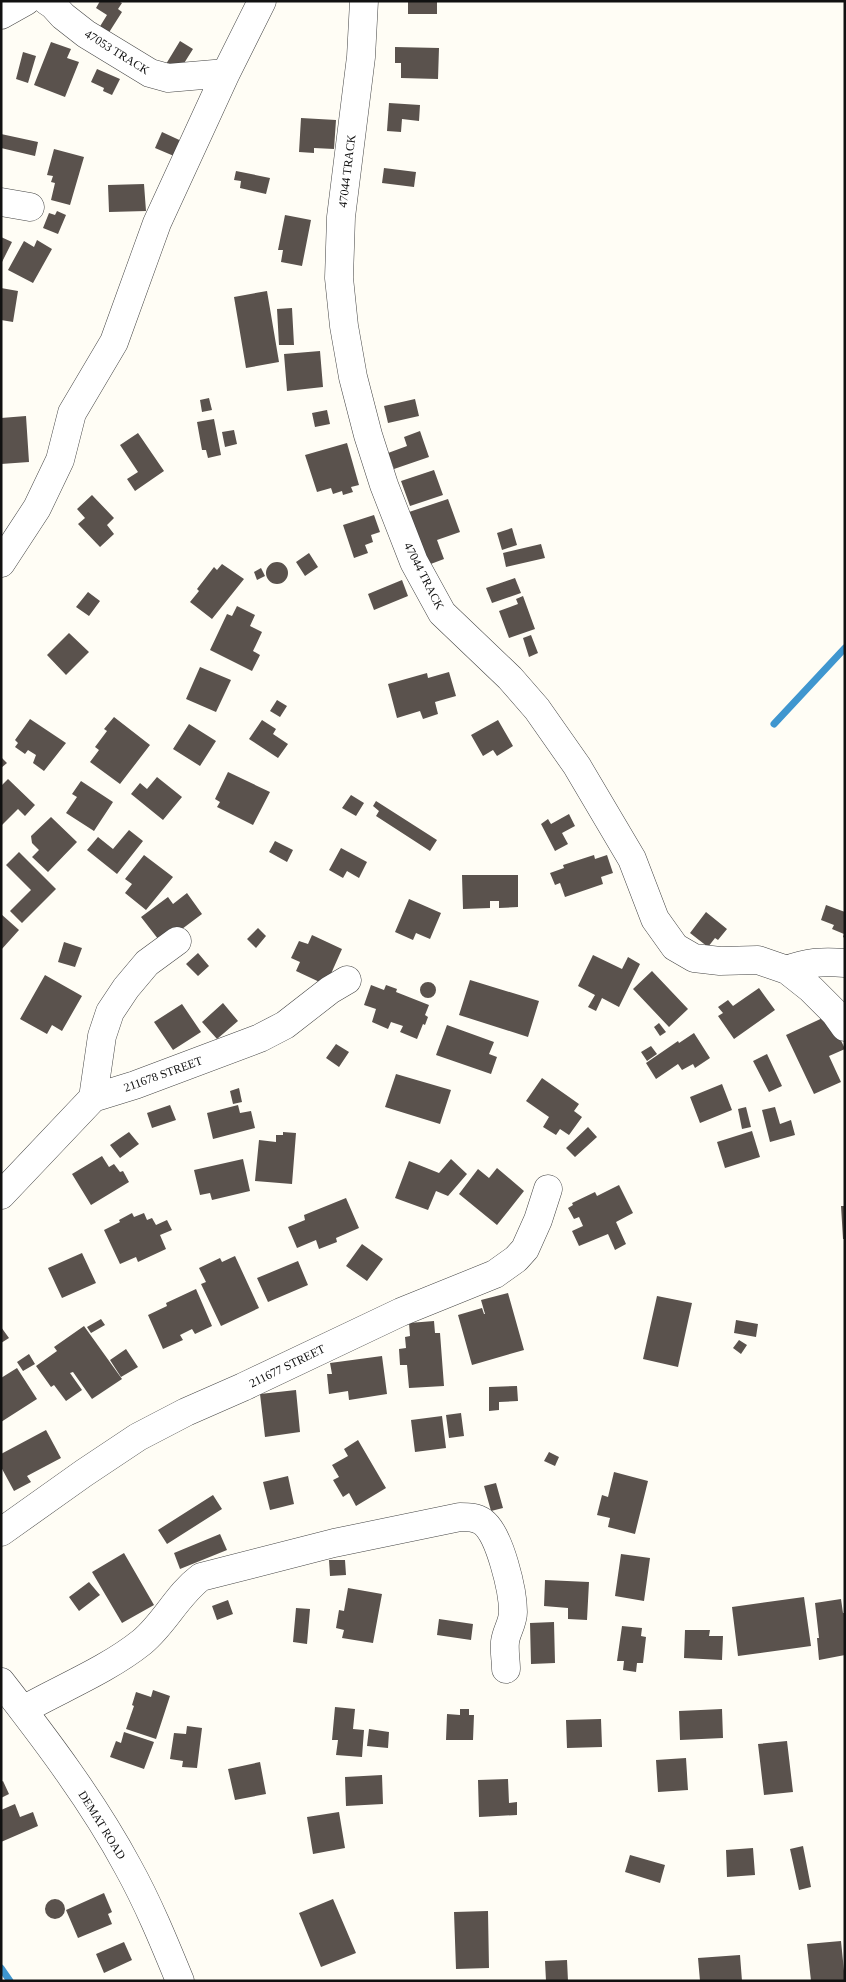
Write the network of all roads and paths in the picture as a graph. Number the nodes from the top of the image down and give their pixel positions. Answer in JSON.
{"nodes":[{"id":1,"x":26,"y":1,"type":"edge"},
{"id":2,"x":47,"y":1,"type":"edge"},
{"id":3,"x":262,"y":1,"type":"edge"},
{"id":4,"x":364,"y":1,"type":"edge"},
{"id":5,"x":1,"y":15,"type":"edge"},
{"id":6,"x":226,"y":73,"type":"junction"},
{"id":7,"x":1,"y":202,"type":"edge"},
{"id":8,"x":30,"y":207,"type":"dead end"},
{"id":9,"x":1,"y":563,"type":"edge"},
{"id":10,"x":177,"y":941,"type":"dead end"},
{"id":11,"x":845,"y":963,"type":"edge"},
{"id":12,"x":787,"y":970,"type":"junction"},
{"id":13,"x":347,"y":980,"type":"dead end"},
{"id":14,"x":845,"y":1027,"type":"edge"},
{"id":15,"x":93,"y":1098,"type":"junction"},
{"id":16,"x":548,"y":1189,"type":"dead end"},
{"id":17,"x":1,"y":1195,"type":"edge"},
{"id":18,"x":1,"y":1532,"type":"edge"},
{"id":19,"x":506,"y":1669,"type":"dead end"},
{"id":20,"x":1,"y":1682,"type":"edge"},
{"id":21,"x":23,"y":1710,"type":"junction"},
{"id":22,"x":180,"y":1981,"type":"edge"}],
"edges":[{"from":1,"to":5,"type":"street"},
{"from":2,"to":6,"type":"street","name":"47053 TRACK"},
{"from":3,"to":6,"type":"street"},
{"from":4,"to":12,"type":"street","name":"47044 TRACK"},
{"from":6,"to":9,"type":"street"},
{"from":7,"to":8,"type":"street"},
{"from":10,"to":15,"type":"street"},
{"from":11,"to":12,"type":"street"},
{"from":12,"to":14,"type":"street","name":"47044 TRACK"},
{"from":13,"to":15,"type":"street","name":"211678 STREET"},
{"from":15,"to":17,"type":"street","name":"211678 STREET"},
{"from":16,"to":18,"type":"street","name":"211677 STREET"},
{"from":19,"to":21,"type":"street"},
{"from":20,"to":21,"type":"street","name":"DEMAT ROAD"},
{"from":21,"to":22,"type":"street","name":"DEMAT ROAD"}]}
